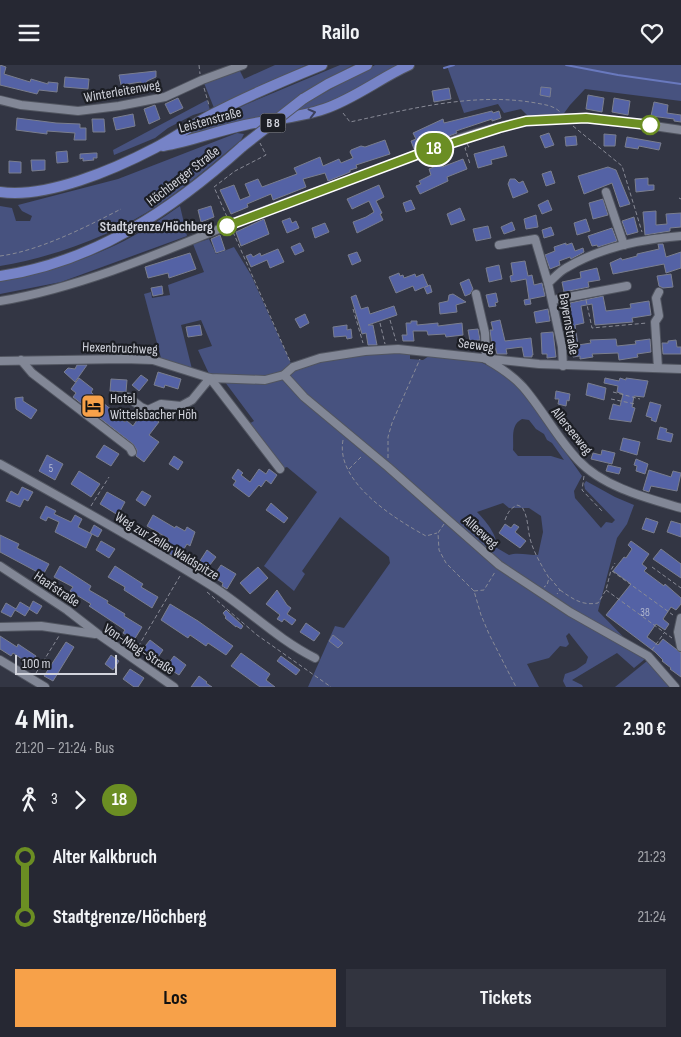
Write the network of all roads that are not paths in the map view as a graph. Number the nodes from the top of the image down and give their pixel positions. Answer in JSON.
{"nodes":[{"id":1,"x":243,"y":65,"type":"edge"},
{"id":2,"x":322,"y":65,"type":"edge"},
{"id":3,"x":366,"y":65,"type":"edge"},
{"id":4,"x":409,"y":65,"type":"edge"},
{"id":5,"x":0,"y":100,"type":"edge"},
{"id":6,"x":681,"y":129,"type":"edge"},
{"id":7,"x":157,"y":147,"type":"junction"},
{"id":8,"x":0,"y":192,"type":"edge"},
{"id":9,"x":606,"y":192,"type":"dead end"},
{"id":10,"x":681,"y":236,"type":"edge"},
{"id":11,"x":499,"y":245,"type":"dead end"},
{"id":12,"x":624,"y":245,"type":"junction"},
{"id":13,"x":0,"y":276,"type":"edge"},
{"id":14,"x":548,"y":283,"type":"junction"},
{"id":15,"x":626,"y":286,"type":"dead end"},
{"id":16,"x":659,"y":292,"type":"dead end"},
{"id":17,"x":476,"y":294,"type":"dead end"},
{"id":18,"x":553,"y":300,"type":"junction"},
{"id":19,"x":0,"y":301,"type":"edge"},
{"id":20,"x":486,"y":359,"type":"junction"},
{"id":21,"x":21,"y":360,"type":"junction"},
{"id":22,"x":0,"y":361,"type":"edge"},
{"id":23,"x":563,"y":365,"type":"junction"},
{"id":24,"x":658,"y":368,"type":"junction"},
{"id":25,"x":681,"y":369,"type":"edge"},
{"id":26,"x":284,"y":375,"type":"junction"},
{"id":27,"x":210,"y":378,"type":"junction"},
{"id":28,"x":128,"y":397,"type":"dead end"},
{"id":29,"x":132,"y":452,"type":"dead end"},
{"id":30,"x":0,"y":464,"type":"edge"},
{"id":31,"x":280,"y":469,"type":"dead end"},
{"id":32,"x":681,"y":508,"type":"edge"},
{"id":33,"x":0,"y":566,"type":"edge"},
{"id":34,"x":680,"y":619,"type":"edge"},
{"id":35,"x":0,"y":627,"type":"edge"},
{"id":36,"x":98,"y":634,"type":"junction"},
{"id":37,"x":681,"y":647,"type":"edge"},
{"id":38,"x":315,"y":658,"type":"dead end"},
{"id":39,"x":0,"y":660,"type":"edge"},
{"id":40,"x":46,"y":687,"type":"edge"},
{"id":41,"x":174,"y":687,"type":"edge"},
{"id":42,"x":675,"y":687,"type":"edge"}],
"edges":[{"from":1,"to":5,"type":"street","name":"Winterleitenweg"},
{"from":2,"to":7,"type":"main road","name":"Leistenstraße"},
{"from":3,"to":13,"type":"main road","name":"Höchberger Straße","number":"B 8","bridge":true},
{"from":7,"to":4,"type":"main road","name":"Leistenstraße","one_way":true},
{"from":6,"to":19,"type":"street"},
{"from":7,"to":8,"type":"main road","name":"Leistenstraße"},
{"from":9,"to":12,"type":"street"},
{"from":10,"to":12,"type":"street","name":"Bayernstraße"},
{"from":11,"to":14,"type":"street"},
{"from":12,"to":14,"type":"street","name":"Bayernstraße"},
{"from":14,"to":18,"type":"street","name":"Bayernstraße"},
{"from":15,"to":18,"type":"street"},
{"from":16,"to":24,"type":"street"},
{"from":17,"to":20,"type":"street"},
{"from":18,"to":23,"type":"street","name":"Bayernstraße"},
{"from":20,"to":23,"type":"street","name":"Seeweg"},
{"from":20,"to":26,"type":"street","name":"Seeweg"},
{"from":20,"to":32,"type":"street","name":"Allerseeweg"},
{"from":21,"to":22,"type":"street","name":"Hexenbruchweg"},
{"from":21,"to":27,"type":"street","name":"Hexenbruchweg"},
{"from":21,"to":29,"type":"street"},
{"from":23,"to":24,"type":"street","name":"Seeweg"},
{"from":24,"to":25,"type":"street","name":"Seeweg"},
{"from":26,"to":27,"type":"street","name":"Hexenbruchweg"},
{"from":26,"to":42,"type":"street","name":"Alleeweg"},
{"from":27,"to":28,"type":"street"},
{"from":27,"to":31,"type":"street"},
{"from":30,"to":38,"type":"street","name":"Weg zur Zeller Waldspitze"},
{"from":33,"to":36,"type":"street","name":"Haafstraße"},
{"from":34,"to":37,"type":"street"},
{"from":35,"to":36,"type":"street","name":"Von-Mieg-Straße"},
{"from":36,"to":41,"type":"street","name":"Von-Mieg-Straße"},
{"from":39,"to":40,"type":"street"}]}
